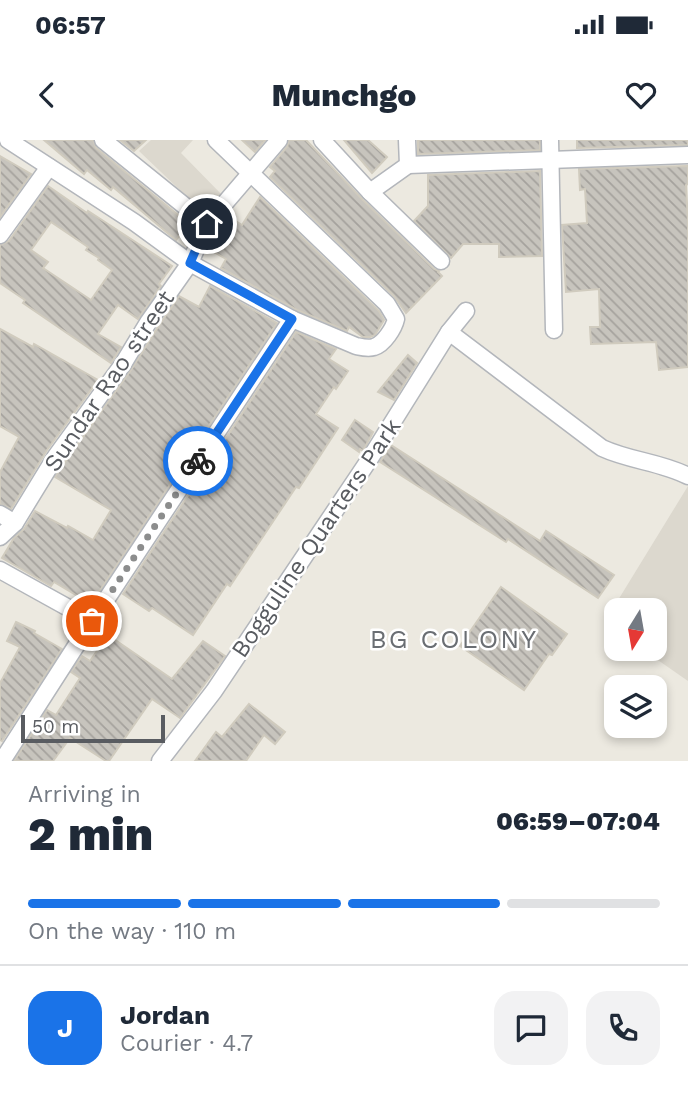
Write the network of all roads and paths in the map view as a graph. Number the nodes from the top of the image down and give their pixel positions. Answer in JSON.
{"nodes":[{"id":1,"x":8,"y":140,"type":"edge"},
{"id":2,"x":103,"y":140,"type":"edge"},
{"id":3,"x":216,"y":140,"type":"edge"},
{"id":4,"x":279,"y":140,"type":"edge"},
{"id":5,"x":322,"y":140,"type":"edge"},
{"id":6,"x":407,"y":140,"type":"edge"},
{"id":7,"x":550,"y":140,"type":"edge"},
{"id":8,"x":688,"y":155,"type":"edge"},
{"id":9,"x":551,"y":161,"type":"junction"},
{"id":10,"x":408,"y":165,"type":"junction"},
{"id":11,"x":49,"y":167,"type":"junction"},
{"id":12,"x":250,"y":173,"type":"junction"},
{"id":13,"x":370,"y":192,"type":"junction"},
{"id":14,"x":207,"y":224,"type":"junction"},
{"id":15,"x":0,"y":235,"type":"edge"},
{"id":16,"x":440,"y":261,"type":"dead end"},
{"id":17,"x":190,"y":263,"type":"junction"},
{"id":18,"x":466,"y":311,"type":"dead end"},
{"id":19,"x":292,"y":319,"type":"junction"},
{"id":20,"x":554,"y":330,"type":"dead end"},
{"id":21,"x":449,"y":332,"type":"junction"},
{"id":22,"x":688,"y":477,"type":"edge"},
{"id":23,"x":0,"y":514,"type":"edge"},
{"id":24,"x":15,"y":523,"type":"junction"},
{"id":25,"x":0,"y":537,"type":"edge"},
{"id":26,"x":0,"y":570,"type":"edge"},
{"id":27,"x":92,"y":621,"type":"junction"},
{"id":28,"x":2,"y":761,"type":"edge"},
{"id":29,"x":160,"y":761,"type":"edge"}],
"edges":[{"from":1,"to":11,"type":"street"},
{"from":2,"to":14,"type":"street"},
{"from":3,"to":12,"type":"street"},
{"from":4,"to":12,"type":"street","name":"Sundar Rao street"},
{"from":5,"to":13,"type":"street"},
{"from":6,"to":10,"type":"street"},
{"from":7,"to":9,"type":"street"},
{"from":8,"to":9,"type":"street"},
{"from":9,"to":10,"type":"street"},
{"from":9,"to":20,"type":"street"},
{"from":10,"to":13,"type":"street"},
{"from":11,"to":15,"type":"street"},
{"from":11,"to":17,"type":"street"},
{"from":12,"to":14,"type":"street","name":"Sundar Rao street"},
{"from":12,"to":19,"type":"street"},
{"from":13,"to":16,"type":"street"},
{"from":14,"to":17,"type":"street","name":"Sundar Rao street"},
{"from":17,"to":19,"type":"street"},
{"from":17,"to":24,"type":"street","name":"Sundar Rao street"},
{"from":18,"to":21,"type":"street","name":"Bogguline Quarters Park"},
{"from":19,"to":27,"type":"street"},
{"from":21,"to":22,"type":"street"},
{"from":21,"to":29,"type":"street","name":"Bogguline Quarters Park"},
{"from":23,"to":24,"type":"street"},
{"from":24,"to":25,"type":"street","name":"Sundar Rao street"},
{"from":26,"to":27,"type":"street"},
{"from":27,"to":28,"type":"street"}]}
